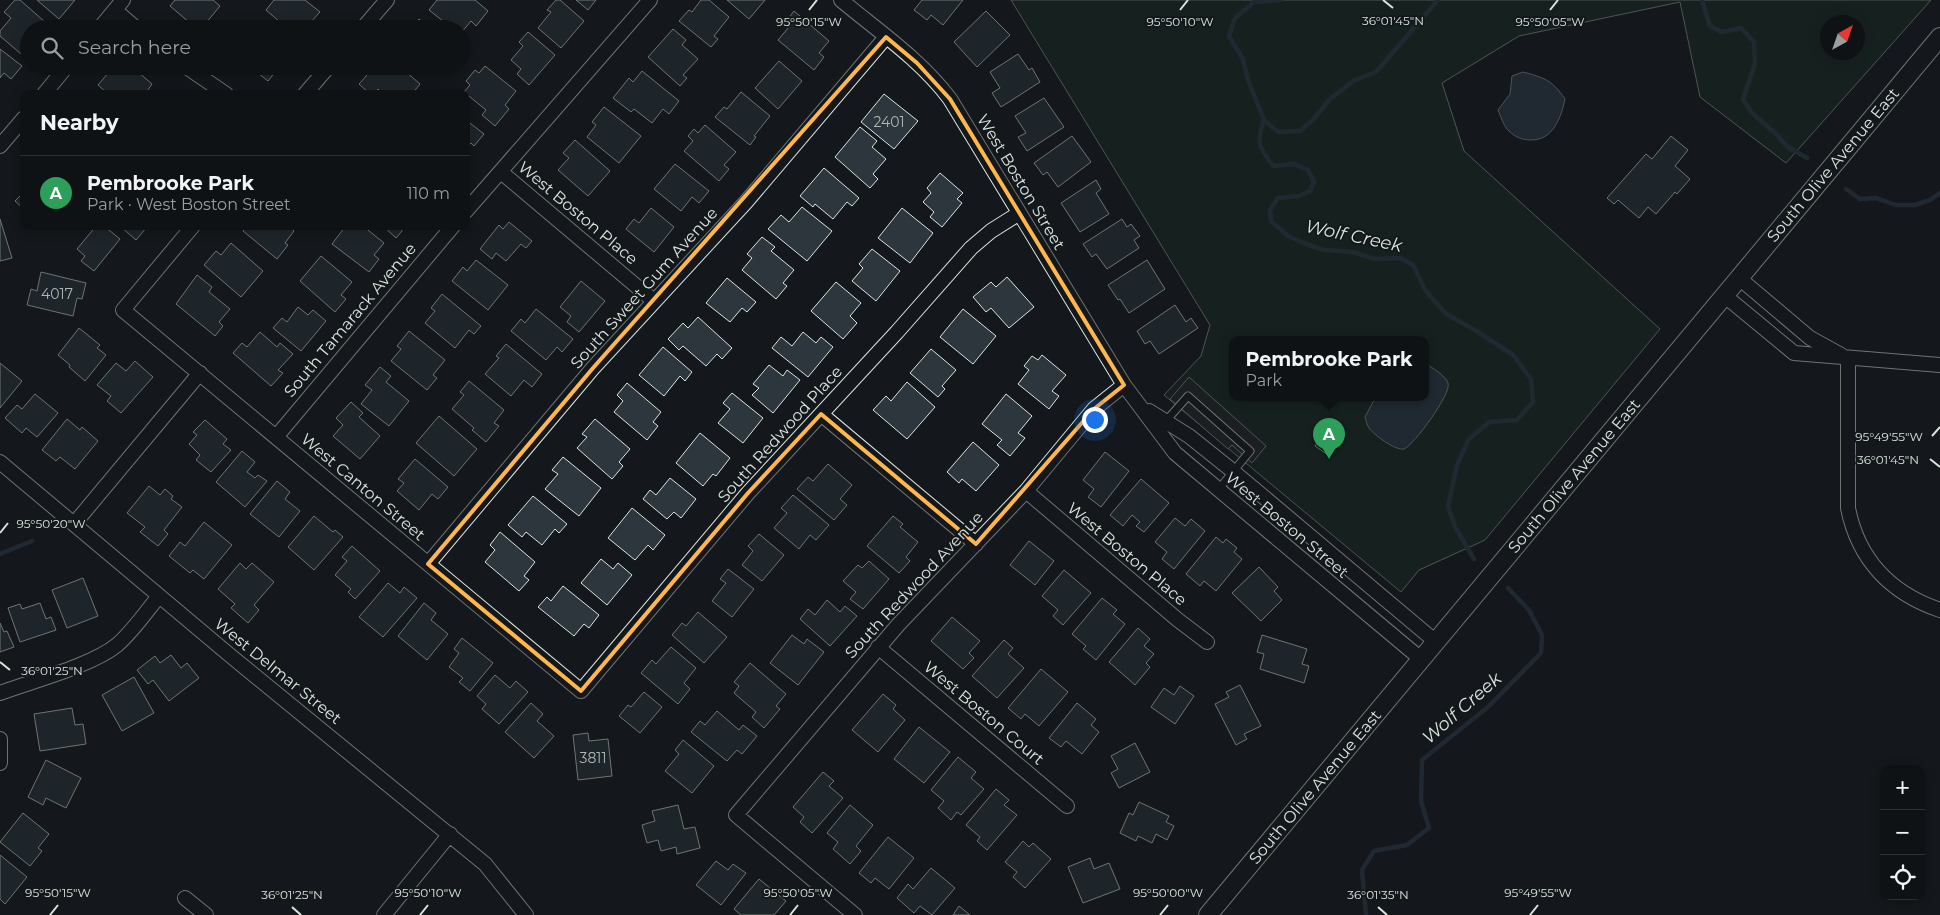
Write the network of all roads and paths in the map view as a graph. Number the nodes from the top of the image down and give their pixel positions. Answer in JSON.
{"nodes":[{"id":1,"x":387,"y":0,"type":"edge"},
{"id":2,"x":650,"y":0,"type":"edge"},
{"id":3,"x":841,"y":0,"type":"edge"},
{"id":4,"x":119,"y":5,"type":"edge"},
{"id":5,"x":106,"y":20,"type":"edge"},
{"id":6,"x":130,"y":20,"type":"edge"},
{"id":7,"x":370,"y":20,"type":"edge"},
{"id":8,"x":886,"y":37,"type":"junction"},
{"id":9,"x":1940,"y":37,"type":"edge"},
{"id":10,"x":60,"y":75,"type":"edge"},
{"id":11,"x":198,"y":75,"type":"edge"},
{"id":12,"x":321,"y":75,"type":"edge"},
{"id":13,"x":47,"y":90,"type":"edge"},
{"id":14,"x":220,"y":90,"type":"edge"},
{"id":15,"x":308,"y":90,"type":"edge"},
{"id":16,"x":20,"y":123,"type":"edge"},
{"id":17,"x":0,"y":146,"type":"edge"},
{"id":18,"x":501,"y":172,"type":"junction"},
{"id":19,"x":470,"y":207,"type":"edge"},
{"id":20,"x":1018,"y":214,"type":"junction"},
{"id":21,"x":190,"y":230,"type":"edge"},
{"id":22,"x":450,"y":230,"type":"edge"},
{"id":23,"x":1740,"y":278,"type":"junction"},
{"id":24,"x":1725,"y":296,"type":"junction"},
{"id":25,"x":654,"y":301,"type":"junction"},
{"id":26,"x":1848,"y":359,"type":"junction"},
{"id":27,"x":1940,"y":365,"type":"edge"},
{"id":28,"x":200,"y":373,"type":"junction"},
{"id":29,"x":1124,"y":385,"type":"junction"},
{"id":30,"x":821,"y":414,"type":"junction"},
{"id":31,"x":1162,"y":425,"type":"junction"},
{"id":32,"x":276,"y":437,"type":"junction"},
{"id":33,"x":0,"y":462,"type":"edge"},
{"id":34,"x":1234,"y":472,"type":"junction"},
{"id":35,"x":1218,"y":490,"type":"junction"},
{"id":36,"x":1026,"y":491,"type":"junction"},
{"id":37,"x":74,"y":524,"type":"junction"},
{"id":38,"x":976,"y":544,"type":"junction"},
{"id":39,"x":428,"y":564,"type":"junction"},
{"id":40,"x":159,"y":596,"type":"junction"},
{"id":41,"x":1940,"y":610,"type":"edge"},
{"id":42,"x":1207,"y":642,"type":"dead end"},
{"id":43,"x":1436,"y":642,"type":"junction"},
{"id":44,"x":878,"y":647,"type":"junction"},
{"id":45,"x":1421,"y":659,"type":"junction"},
{"id":46,"x":581,"y":691,"type":"joint"},
{"id":47,"x":0,"y":693,"type":"edge"},
{"id":48,"x":0,"y":739,"type":"edge"},
{"id":49,"x":0,"y":763,"type":"edge"},
{"id":50,"x":1067,"y":806,"type":"dead end"},
{"id":51,"x":450,"y":834,"type":"junction"},
{"id":52,"x":185,"y":898,"type":"dead end"},
{"id":53,"x":206,"y":915,"type":"edge"},
{"id":54,"x":384,"y":915,"type":"edge"},
{"id":55,"x":526,"y":915,"type":"edge"},
{"id":56,"x":855,"y":915,"type":"edge"},
{"id":57,"x":1208,"y":915,"type":"edge"}],
"edges":[{"from":1,"to":7,"type":"street"},
{"from":2,"to":18,"type":"street"},
{"from":3,"to":8,"type":"street","name":"West Boston Street"},
{"from":4,"to":5,"type":"street"},
{"from":4,"to":6,"type":"street"},
{"from":8,"to":20,"type":"street","name":"West Boston Street"},
{"from":8,"to":25,"type":"street","name":"South Sweet Gum Avenue"},
{"from":9,"to":23,"type":"street","name":"South Olive Avenue East"},
{"from":10,"to":13,"type":"street"},
{"from":11,"to":14,"type":"street"},
{"from":12,"to":15,"type":"street"},
{"from":16,"to":17,"type":"street"},
{"from":18,"to":19,"type":"street"},
{"from":18,"to":25,"type":"street","name":"West Boston Place"},
{"from":20,"to":29,"type":"street","name":"West Boston Street"},
{"from":20,"to":30,"type":"street","name":"South Redwood Place"},
{"from":21,"to":28,"type":"street","name":"West Canton Street"},
{"from":22,"to":32,"type":"street","name":"South Tamarack Avenue"},
{"from":23,"to":24,"type":"street","name":"South Olive Avenue East"},
{"from":23,"to":26,"type":"street"},
{"from":24,"to":26,"type":"street"},
{"from":24,"to":43,"type":"street","name":"South Olive Avenue East"},
{"from":25,"to":39,"type":"street","name":"South Sweet Gum Avenue"},
{"from":26,"to":27,"type":"street"},
{"from":26,"to":41,"type":"street"},
{"from":28,"to":32,"type":"street","name":"West Canton Street"},
{"from":28,"to":37,"type":"street"},
{"from":29,"to":31,"type":"street","name":"West Boston Street"},
{"from":29,"to":36,"type":"street","name":"South Redwood Avenue"},
{"from":30,"to":38,"type":"street"},
{"from":30,"to":46,"type":"street","name":"South Redwood Place"},
{"from":31,"to":34,"type":"street","name":"West Boston Street"},
{"from":31,"to":34,"type":"lane"},
{"from":31,"to":35,"type":"street","name":"West Boston Street"},
{"from":32,"to":39,"type":"street","name":"West Canton Street"},
{"from":33,"to":37,"type":"street","name":"West Delmar Street"},
{"from":34,"to":35,"type":"lane"},
{"from":34,"to":43,"type":"street","name":"West Boston Street"},
{"from":35,"to":45,"type":"street","name":"West Boston Street"},
{"from":36,"to":38,"type":"street","name":"South Redwood Avenue"},
{"from":36,"to":42,"type":"street","name":"West Boston Place"},
{"from":37,"to":40,"type":"street","name":"West Delmar Street"},
{"from":38,"to":44,"type":"street","name":"South Redwood Avenue"},
{"from":39,"to":46,"type":"street","name":"West Canton Street"},
{"from":40,"to":47,"type":"street"},
{"from":40,"to":51,"type":"street","name":"West Delmar Street"},
{"from":43,"to":45,"type":"street","name":"South Olive Avenue East"},
{"from":44,"to":50,"type":"street","name":"West Boston Court"},
{"from":44,"to":56,"type":"street","name":"South Redwood Avenue"},
{"from":45,"to":57,"type":"street","name":"South Olive Avenue East"},
{"from":48,"to":49,"type":"street"},
{"from":51,"to":54,"type":"street"},
{"from":51,"to":55,"type":"street","name":"West Delmar Street"},
{"from":52,"to":53,"type":"street"}]}
